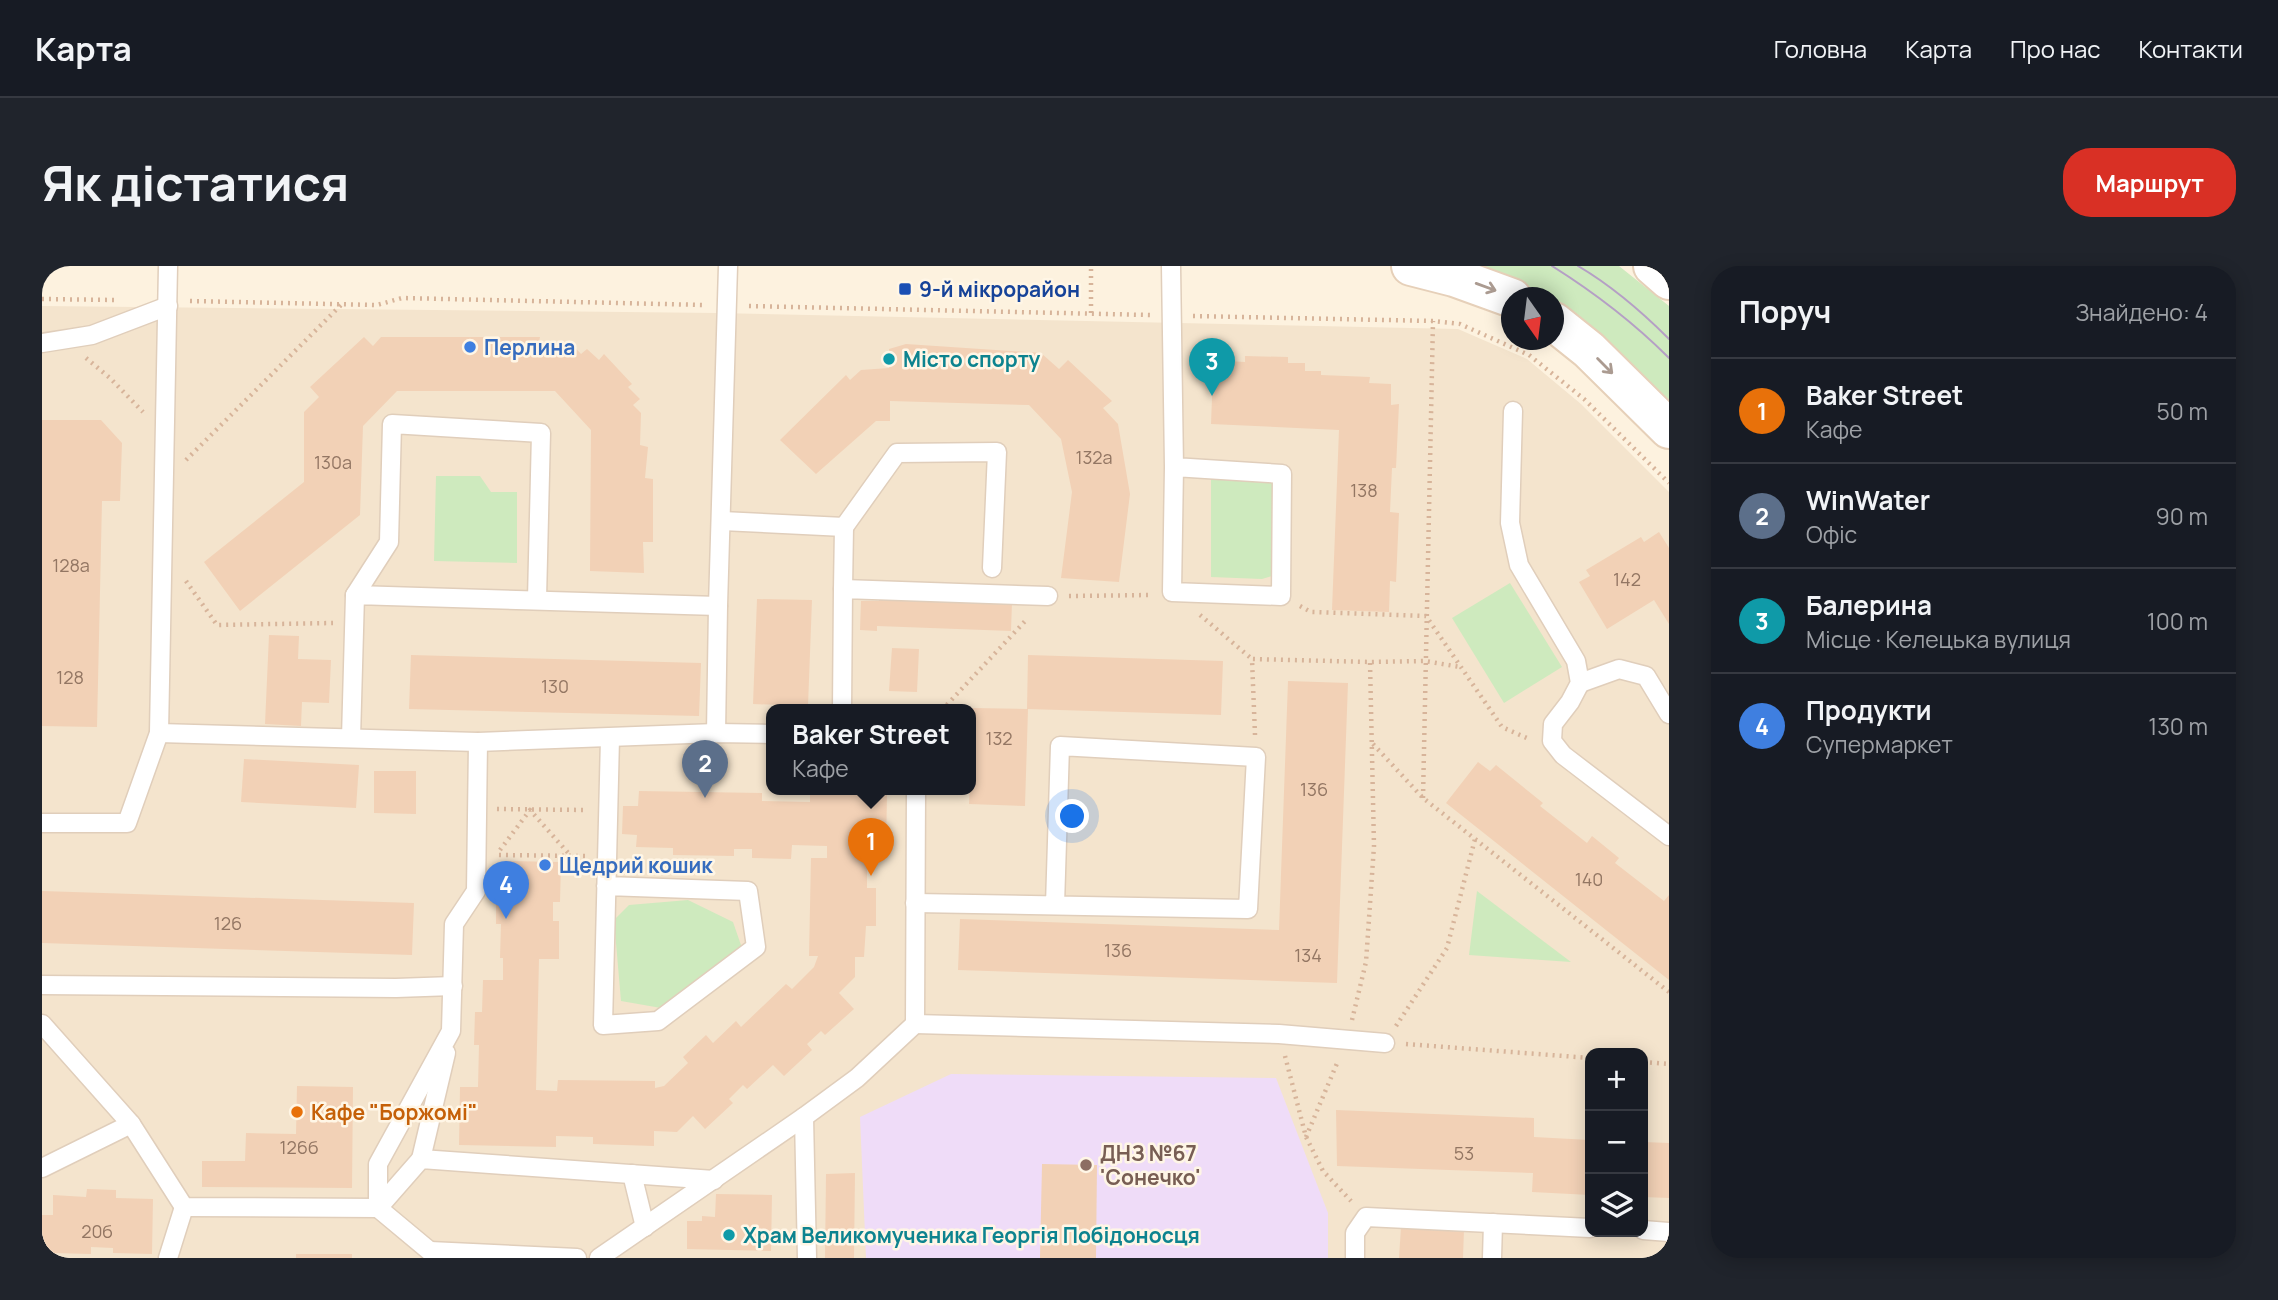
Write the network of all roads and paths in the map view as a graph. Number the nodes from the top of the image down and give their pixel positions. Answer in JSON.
{"nodes":[{"id":1,"x":168,"y":266,"type":"edge"},
{"id":2,"x":728,"y":266,"type":"edge"},
{"id":3,"x":1091,"y":266,"type":"edge"},
{"id":4,"x":1171,"y":266,"type":"edge"},
{"id":5,"x":1410,"y":266,"type":"edge"},
{"id":6,"x":1653,"y":266,"type":"edge"},
{"id":7,"x":1669,"y":280,"type":"edge"},
{"id":8,"x":1501,"y":294,"type":"edge"},
{"id":9,"x":42,"y":299,"type":"edge"},
{"id":10,"x":168,"y":304,"type":"junction"},
{"id":11,"x":342,"y":304,"type":"junction"},
{"id":12,"x":727,"y":306,"type":"junction"},
{"id":13,"x":1091,"y":313,"type":"junction"},
{"id":14,"x":1170,"y":315,"type":"junction"},
{"id":15,"x":1433,"y":321,"type":"junction"},
{"id":16,"x":1564,"y":331,"type":"edge"},
{"id":17,"x":64,"y":339,"type":"junction"},
{"id":18,"x":42,"y":343,"type":"edge"},
{"id":19,"x":1513,"y":411,"type":"dead end"},
{"id":20,"x":1669,"y":429,"type":"edge"},
{"id":21,"x":165,"y":435,"type":"junction"},
{"id":22,"x":1174,"y":467,"type":"junction"},
{"id":23,"x":1669,"y":483,"type":"edge"},
{"id":24,"x":722,"y":521,"type":"junction"},
{"id":25,"x":844,"y":527,"type":"junction"},
{"id":26,"x":992,"y":568,"type":"dead end"},
{"id":27,"x":186,"y":570,"type":"dead end"},
{"id":28,"x":843,"y":589,"type":"junction"},
{"id":29,"x":1172,"y":592,"type":"junction"},
{"id":30,"x":355,"y":595,"type":"junction"},
{"id":31,"x":1048,"y":596,"type":"junction"},
{"id":32,"x":1280,"y":596,"type":"junction"},
{"id":33,"x":537,"y":599,"type":"junction"},
{"id":34,"x":719,"y":606,"type":"junction"},
{"id":35,"x":1426,"y":616,"type":"junction"},
{"id":36,"x":354,"y":622,"type":"junction"},
{"id":37,"x":1252,"y":659,"type":"junction"},
{"id":38,"x":1425,"y":661,"type":"junction"},
{"id":39,"x":1370,"y":662,"type":"junction"},
{"id":40,"x":1461,"y":667,"type":"junction"},
{"id":41,"x":1580,"y":683,"type":"junction"},
{"id":42,"x":842,"y":704,"type":"edge"},
{"id":43,"x":948,"y":704,"type":"edge"},
{"id":44,"x":1669,"y":714,"type":"edge"},
{"id":45,"x":159,"y":733,"type":"junction"},
{"id":46,"x":716,"y":733,"type":"junction"},
{"id":47,"x":766,"y":734,"type":"edge"},
{"id":48,"x":351,"y":738,"type":"junction"},
{"id":49,"x":610,"y":738,"type":"junction"},
{"id":50,"x":478,"y":742,"type":"junction"},
{"id":51,"x":1372,"y":743,"type":"junction"},
{"id":52,"x":1563,"y":755,"type":"junction"},
{"id":53,"x":1256,"y":757,"type":"junction"},
{"id":54,"x":916,"y":795,"type":"edge"},
{"id":55,"x":1423,"y":798,"type":"junction"},
{"id":56,"x":477,"y":809,"type":"junction"},
{"id":57,"x":530,"y":810,"type":"junction"},
{"id":58,"x":608,"y":810,"type":"junction"},
{"id":59,"x":42,"y":823,"type":"edge"},
{"id":60,"x":1669,"y":836,"type":"edge"},
{"id":61,"x":1475,"y":839,"type":"junction"},
{"id":62,"x":570,"y":856,"type":"junction"},
{"id":63,"x":607,"y":857,"type":"junction"},
{"id":64,"x":606,"y":886,"type":"junction"},
{"id":65,"x":915,"y":903,"type":"junction"},
{"id":66,"x":1055,"y":905,"type":"junction"},
{"id":67,"x":42,"y":985,"type":"edge"},
{"id":68,"x":453,"y":986,"type":"junction"},
{"id":69,"x":1669,"y":992,"type":"edge"},
{"id":70,"x":42,"y":1024,"type":"edge"},
{"id":71,"x":915,"y":1024,"type":"junction"},
{"id":72,"x":451,"y":1031,"type":"junction"},
{"id":73,"x":1279,"y":1034,"type":"junction"},
{"id":74,"x":1347,"y":1040,"type":"junction"},
{"id":75,"x":1385,"y":1042,"type":"junction"},
{"id":76,"x":1585,"y":1058,"type":"edge"},
{"id":77,"x":1648,"y":1062,"type":"edge"},
{"id":78,"x":1669,"y":1064,"type":"edge"},
{"id":79,"x":804,"y":1117,"type":"junction"},
{"id":80,"x":131,"y":1124,"type":"junction"},
{"id":81,"x":1306,"y":1137,"type":"junction"},
{"id":82,"x":421,"y":1159,"type":"junction"},
{"id":83,"x":42,"y":1168,"type":"edge"},
{"id":84,"x":632,"y":1174,"type":"junction"},
{"id":85,"x":714,"y":1180,"type":"junction"},
{"id":86,"x":184,"y":1207,"type":"junction"},
{"id":87,"x":378,"y":1208,"type":"junction"},
{"id":88,"x":1366,"y":1217,"type":"junction"},
{"id":89,"x":1493,"y":1223,"type":"junction"},
{"id":90,"x":645,"y":1227,"type":"junction"},
{"id":91,"x":1585,"y":1228,"type":"edge"},
{"id":92,"x":1648,"y":1230,"type":"edge"},
{"id":93,"x":1669,"y":1232,"type":"edge"},
{"id":94,"x":434,"y":1255,"type":"edge"},
{"id":95,"x":168,"y":1258,"type":"edge"},
{"id":96,"x":577,"y":1258,"type":"edge"},
{"id":97,"x":599,"y":1258,"type":"edge"},
{"id":98,"x":807,"y":1258,"type":"edge"},
{"id":99,"x":1355,"y":1258,"type":"edge"},
{"id":100,"x":1492,"y":1258,"type":"edge"}],
"edges":[{"from":1,"to":10,"type":"lane"},
{"from":2,"to":12,"type":"lane"},
{"from":3,"to":13,"type":"path"},
{"from":4,"to":14,"type":"lane"},
{"from":5,"to":8,"type":"main road","one_way":true},
{"from":6,"to":7,"type":"main road"},
{"from":9,"to":10,"type":"path"},
{"from":10,"to":11,"type":"path"},
{"from":10,"to":17,"type":"lane"},
{"from":10,"to":21,"type":"lane"},
{"from":11,"to":12,"type":"path"},
{"from":11,"to":21,"type":"path"},
{"from":12,"to":13,"type":"path"},
{"from":12,"to":24,"type":"lane"},
{"from":13,"to":14,"type":"path"},
{"from":14,"to":15,"type":"path"},
{"from":14,"to":22,"type":"lane"},
{"from":15,"to":23,"type":"path"},
{"from":15,"to":35,"type":"path"},
{"from":16,"to":20,"type":"main road","one_way":true},
{"from":17,"to":18,"type":"lane"},
{"from":17,"to":21,"type":"path"},
{"from":19,"to":41,"type":"lane"},
{"from":21,"to":45,"type":"lane"},
{"from":22,"to":29,"type":"lane"},
{"from":22,"to":32,"type":"lane"},
{"from":24,"to":25,"type":"lane"},
{"from":24,"to":34,"type":"lane"},
{"from":25,"to":26,"type":"lane"},
{"from":25,"to":28,"type":"lane"},
{"from":27,"to":36,"type":"path"},
{"from":28,"to":31,"type":"lane"},
{"from":28,"to":42,"type":"lane"},
{"from":29,"to":31,"type":"path"},
{"from":29,"to":32,"type":"lane"},
{"from":29,"to":37,"type":"path"},
{"from":30,"to":33,"type":"lane"},
{"from":30,"to":33,"type":"lane"},
{"from":30,"to":36,"type":"lane"},
{"from":31,"to":43,"type":"path"},
{"from":32,"to":35,"type":"path"},
{"from":33,"to":34,"type":"lane"},
{"from":34,"to":46,"type":"lane"},
{"from":35,"to":38,"type":"path"},
{"from":35,"to":40,"type":"path"},
{"from":36,"to":48,"type":"lane"},
{"from":37,"to":39,"type":"path"},
{"from":37,"to":53,"type":"path"},
{"from":38,"to":39,"type":"path"},
{"from":38,"to":40,"type":"path"},
{"from":38,"to":55,"type":"path"},
{"from":39,"to":51,"type":"path"},
{"from":40,"to":52,"type":"path"},
{"from":41,"to":44,"type":"lane"},
{"from":41,"to":52,"type":"lane"},
{"from":45,"to":48,"type":"lane"},
{"from":45,"to":59,"type":"lane"},
{"from":46,"to":47,"type":"lane"},
{"from":46,"to":49,"type":"lane"},
{"from":48,"to":50,"type":"lane"},
{"from":49,"to":50,"type":"lane"},
{"from":49,"to":58,"type":"lane"},
{"from":50,"to":56,"type":"lane"},
{"from":51,"to":55,"type":"path"},
{"from":51,"to":74,"type":"path"},
{"from":52,"to":60,"type":"lane"},
{"from":53,"to":66,"type":"lane"},
{"from":53,"to":66,"type":"lane"},
{"from":54,"to":65,"type":"lane"},
{"from":55,"to":61,"type":"path"},
{"from":56,"to":57,"type":"path"},
{"from":56,"to":68,"type":"lane"},
{"from":57,"to":58,"type":"path"},
{"from":57,"to":62,"type":"path"},
{"from":57,"to":62,"type":"path"},
{"from":58,"to":63,"type":"lane"},
{"from":61,"to":69,"type":"path"},
{"from":61,"to":75,"type":"path"},
{"from":62,"to":63,"type":"path"},
{"from":63,"to":64,"type":"lane"},
{"from":64,"to":64,"type":"lane"},
{"from":65,"to":66,"type":"lane"},
{"from":65,"to":71,"type":"lane"},
{"from":67,"to":68,"type":"lane"},
{"from":68,"to":72,"type":"lane"},
{"from":70,"to":80,"type":"lane"},
{"from":71,"to":73,"type":"lane"},
{"from":71,"to":79,"type":"lane"},
{"from":72,"to":82,"type":"lane"},
{"from":72,"to":87,"type":"lane"},
{"from":73,"to":74,"type":"lane"},
{"from":73,"to":81,"type":"path"},
{"from":74,"to":75,"type":"lane"},
{"from":74,"to":81,"type":"path"},
{"from":75,"to":76,"type":"path"},
{"from":77,"to":78,"type":"path"},
{"from":79,"to":85,"type":"lane"},
{"from":79,"to":98,"type":"lane"},
{"from":80,"to":83,"type":"lane"},
{"from":80,"to":86,"type":"lane"},
{"from":81,"to":88,"type":"path"},
{"from":82,"to":84,"type":"lane"},
{"from":82,"to":87,"type":"lane"},
{"from":84,"to":85,"type":"lane"},
{"from":84,"to":90,"type":"lane"},
{"from":85,"to":90,"type":"lane"},
{"from":86,"to":87,"type":"lane"},
{"from":86,"to":95,"type":"lane"},
{"from":87,"to":94,"type":"lane"},
{"from":88,"to":89,"type":"lane"},
{"from":88,"to":99,"type":"lane"},
{"from":89,"to":91,"type":"lane"},
{"from":89,"to":100,"type":"lane"},
{"from":90,"to":97,"type":"lane"},
{"from":92,"to":93,"type":"lane"},
{"from":94,"to":96,"type":"lane"}]}
